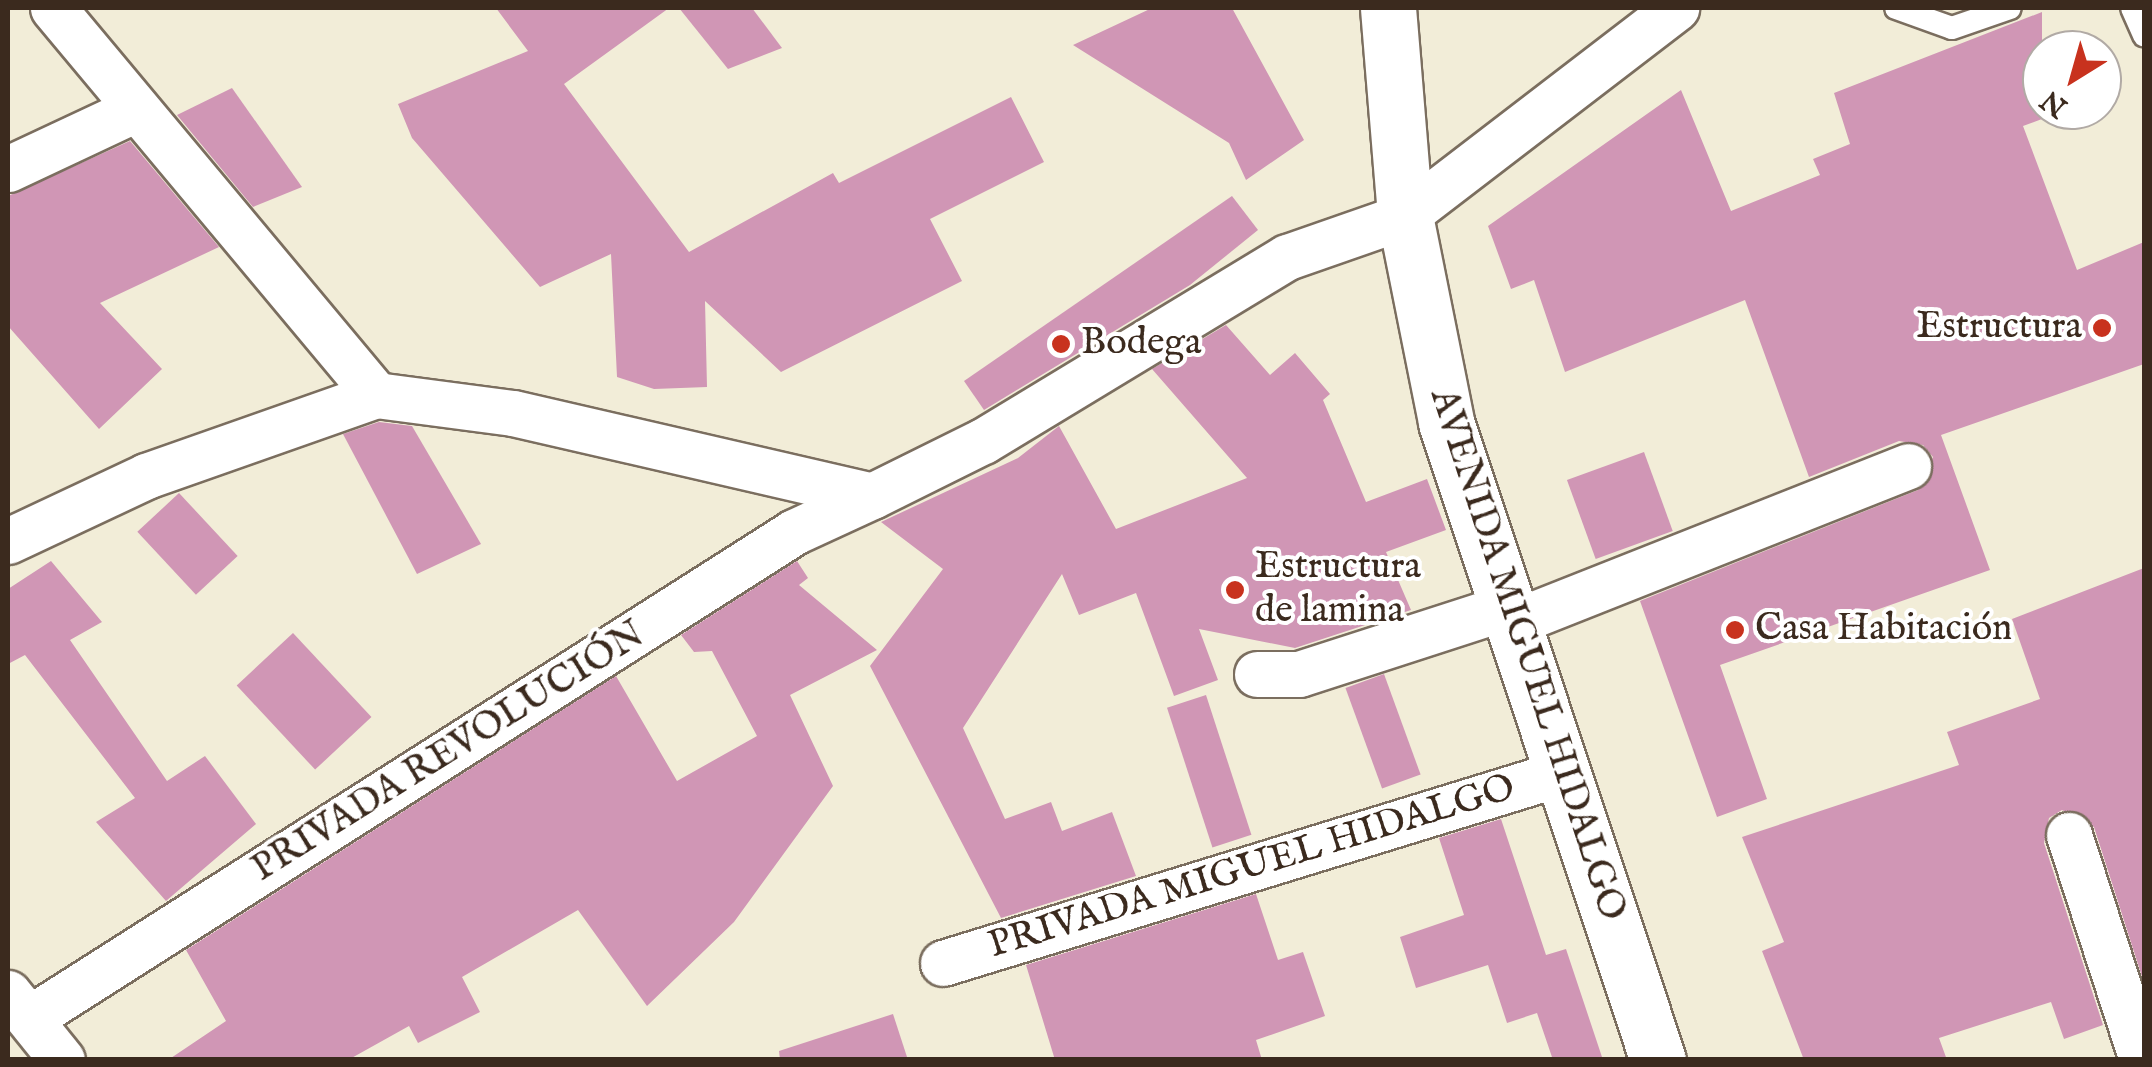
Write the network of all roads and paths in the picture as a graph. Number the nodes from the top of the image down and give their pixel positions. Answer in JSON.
{"nodes":[{"id":1,"x":53,"y":8,"type":"edge"},
{"id":2,"x":1388,"y":8,"type":"edge"},
{"id":3,"x":1676,"y":8,"type":"edge"},
{"id":4,"x":1896,"y":8,"type":"edge"},
{"id":5,"x":2010,"y":8,"type":"edge"},
{"id":6,"x":2132,"y":8,"type":"edge"},
{"id":7,"x":2144,"y":35,"type":"edge"},
{"id":8,"x":136,"y":109,"type":"junction"},
{"id":9,"x":8,"y":169,"type":"edge"},
{"id":10,"x":1405,"y":216,"type":"junction"},
{"id":11,"x":376,"y":395,"type":"junction"},
{"id":12,"x":1908,"y":466,"type":"dead end"},
{"id":13,"x":872,"y":496,"type":"junction"},
{"id":14,"x":8,"y":541,"type":"edge"},
{"id":15,"x":1510,"y":615,"type":"junction"},
{"id":16,"x":1257,"y":674,"type":"dead end"},
{"id":17,"x":1561,"y":773,"type":"junction"},
{"id":18,"x":2069,"y":836,"type":"dead end"},
{"id":19,"x":943,"y":963,"type":"dead end"},
{"id":20,"x":19,"y":1006,"type":"edge"},
{"id":21,"x":2137,"y":1056,"type":"edge"},
{"id":22,"x":62,"y":1060,"type":"edge"},
{"id":23,"x":1658,"y":1060,"type":"edge"}],
"edges":[{"from":1,"to":8,"type":"street"},
{"from":2,"to":10,"type":"main road","name":"AVENIDA MIGUEL HIDALGO"},
{"from":3,"to":10,"type":"street","name":"PRIVADA REVOLUCIÓN"},
{"from":4,"to":5,"type":"lane"},
{"from":6,"to":7,"type":"lane"},
{"from":8,"to":9,"type":"street"},
{"from":8,"to":11,"type":"street"},
{"from":10,"to":13,"type":"street","name":"PRIVADA REVOLUCIÓN"},
{"from":10,"to":15,"type":"main road","name":"AVENIDA MIGUEL HIDALGO"},
{"from":11,"to":13,"type":"street"},
{"from":11,"to":14,"type":"street"},
{"from":12,"to":15,"type":"street"},
{"from":13,"to":20,"type":"street","name":"PRIVADA REVOLUCIÓN"},
{"from":15,"to":16,"type":"street"},
{"from":15,"to":17,"type":"main road","name":"AVENIDA MIGUEL HIDALGO"},
{"from":17,"to":19,"type":"street","name":"PRIVADA MIGUEL HIDALGO"},
{"from":17,"to":23,"type":"main road","name":"AVENIDA MIGUEL HIDALGO"},
{"from":18,"to":21,"type":"street"},
{"from":20,"to":22,"type":"street"}]}
